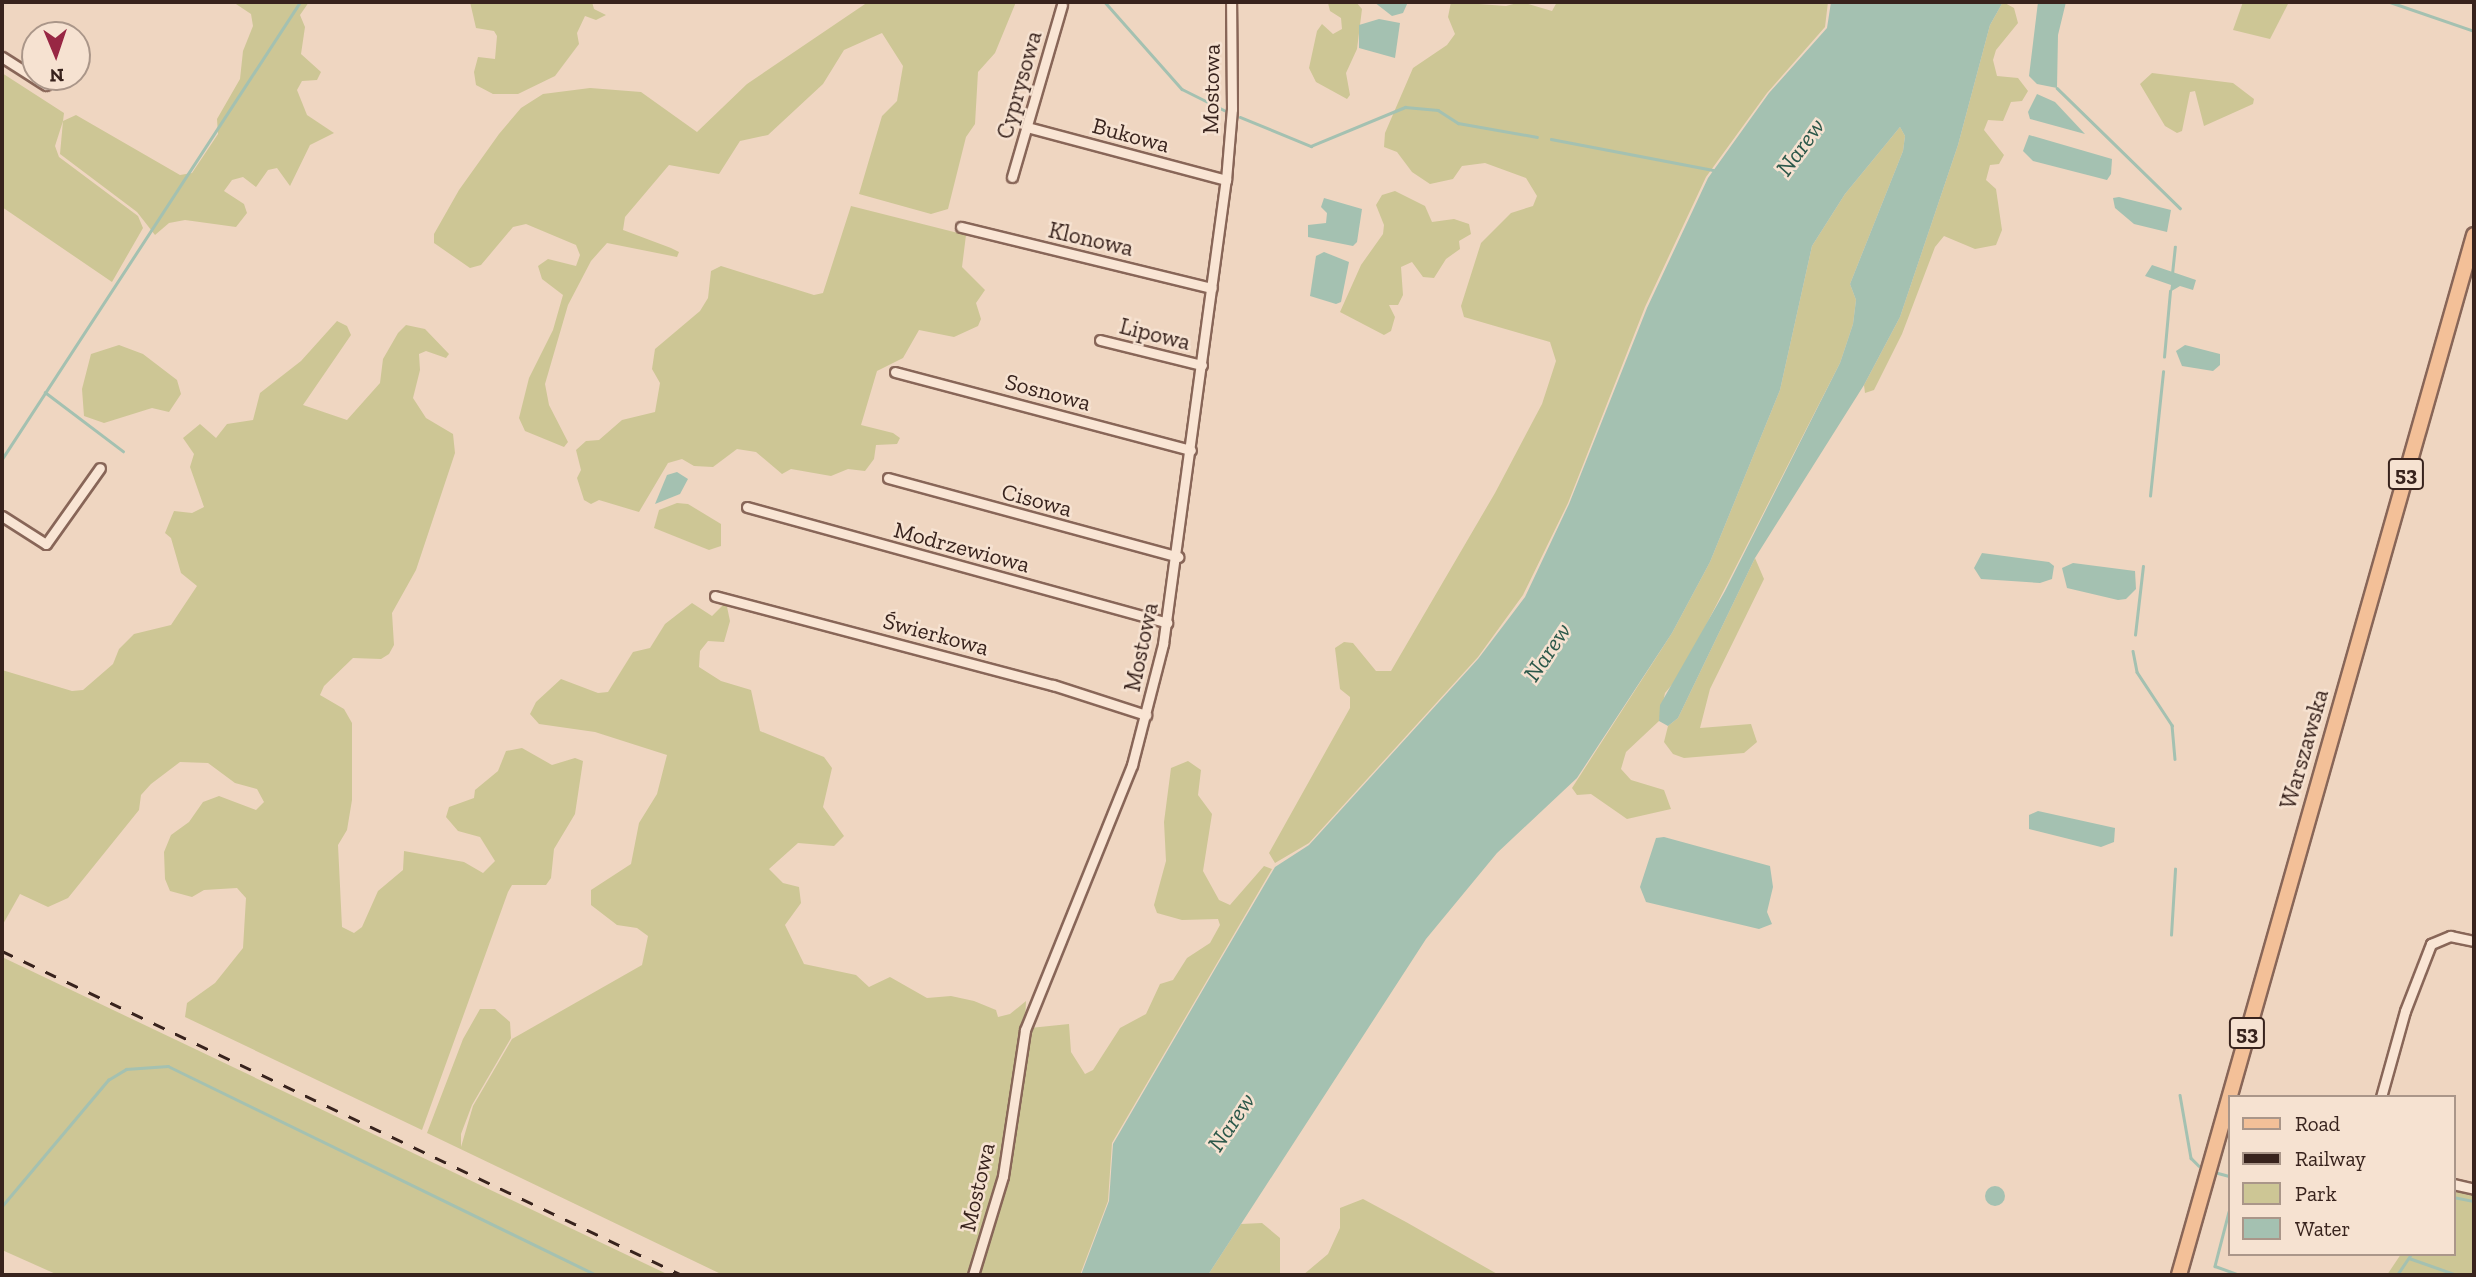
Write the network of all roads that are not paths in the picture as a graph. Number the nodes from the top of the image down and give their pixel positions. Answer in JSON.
{"nodes":[{"id":1,"x":1231,"y":2,"type":"edge"},
{"id":2,"x":1062,"y":5,"type":"dead end"},
{"id":3,"x":2,"y":57,"type":"edge"},
{"id":4,"x":21,"y":69,"type":"edge"},
{"id":5,"x":1027,"y":127,"type":"junction"},
{"id":6,"x":1012,"y":177,"type":"dead end"},
{"id":7,"x":1226,"y":180,"type":"junction"},
{"id":8,"x":961,"y":228,"type":"dead end"},
{"id":9,"x":2474,"y":235,"type":"edge"},
{"id":10,"x":1212,"y":288,"type":"junction"},
{"id":11,"x":1100,"y":340,"type":"dead end"},
{"id":12,"x":1202,"y":365,"type":"junction"},
{"id":13,"x":895,"y":372,"type":"dead end"},
{"id":14,"x":1191,"y":450,"type":"junction"},
{"id":15,"x":100,"y":468,"type":"dead end"},
{"id":16,"x":888,"y":478,"type":"dead end"},
{"id":17,"x":747,"y":507,"type":"dead end"},
{"id":18,"x":2,"y":516,"type":"edge"},
{"id":19,"x":1178,"y":556,"type":"junction"},
{"id":20,"x":715,"y":596,"type":"dead end"},
{"id":21,"x":1167,"y":623,"type":"junction"},
{"id":22,"x":1146,"y":715,"type":"junction"},
{"id":23,"x":2474,"y":941,"type":"edge"},
{"id":24,"x":2235,"y":1095,"type":"edge"},
{"id":25,"x":2382,"y":1095,"type":"edge"},
{"id":26,"x":2225,"y":1131,"type":"edge"},
{"id":27,"x":2455,"y":1184,"type":"edge"},
{"id":28,"x":2474,"y":1189,"type":"edge"},
{"id":29,"x":973,"y":1275,"type":"edge"},
{"id":30,"x":2179,"y":1275,"type":"edge"}],
"edges":[{"from":1,"to":7,"type":"street","name":"Mostowa"},
{"from":2,"to":5,"type":"street","name":"Cyprysowa"},
{"from":3,"to":4,"type":"street"},
{"from":5,"to":6,"type":"street","name":"Cyprysowa"},
{"from":5,"to":7,"type":"street","name":"Bukowa"},
{"from":7,"to":10,"type":"street","name":"Mostowa"},
{"from":8,"to":10,"type":"street","name":"Klonowa"},
{"from":9,"to":24,"type":"main road","name":"Warszawska","number":"53"},
{"from":10,"to":12,"type":"street","name":"Mostowa"},
{"from":11,"to":12,"type":"street","name":"Lipowa"},
{"from":12,"to":14,"type":"street","name":"Mostowa"},
{"from":13,"to":14,"type":"street","name":"Sosnowa"},
{"from":14,"to":19,"type":"street","name":"Mostowa"},
{"from":15,"to":18,"type":"street"},
{"from":16,"to":19,"type":"street","name":"Cisowa"},
{"from":17,"to":21,"type":"street","name":"Modrzewiowa"},
{"from":19,"to":21,"type":"street","name":"Mostowa"},
{"from":20,"to":22,"type":"street","name":"Świerkowa"},
{"from":21,"to":22,"type":"street","name":"Mostowa"},
{"from":22,"to":29,"type":"street","name":"Mostowa"},
{"from":23,"to":25,"type":"street"},
{"from":26,"to":30,"type":"main road","name":"Warszawska","number":"53"},
{"from":27,"to":28,"type":"street"}]}
